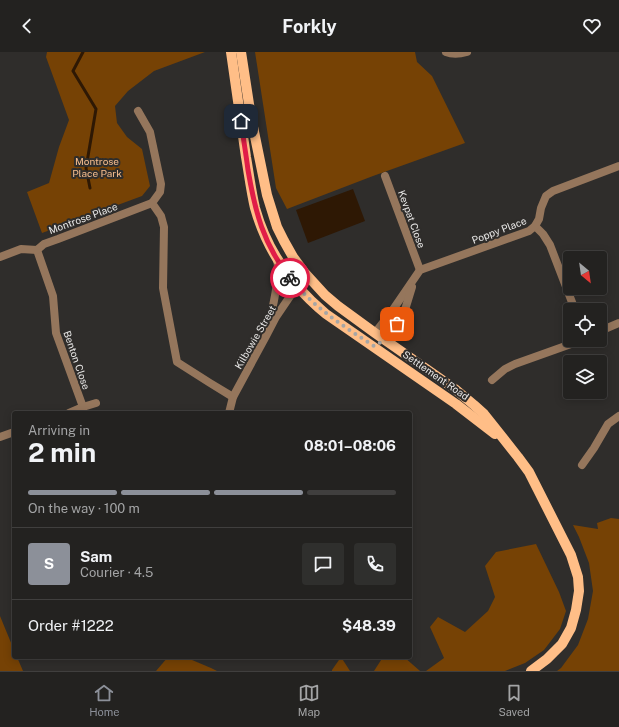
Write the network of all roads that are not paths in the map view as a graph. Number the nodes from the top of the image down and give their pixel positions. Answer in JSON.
{"nodes":[{"id":1,"x":231,"y":52,"type":"edge"},
{"id":2,"x":241,"y":52,"type":"edge"},
{"id":3,"x":446,"y":52,"type":"edge"},
{"id":4,"x":467,"y":52,"type":"edge"},
{"id":5,"x":138,"y":111,"type":"dead end"},
{"id":6,"x":619,"y":166,"type":"edge"},
{"id":7,"x":385,"y":176,"type":"dead end"},
{"id":8,"x":152,"y":203,"type":"junction"},
{"id":9,"x":535,"y":226,"type":"junction"},
{"id":10,"x":37,"y":250,"type":"junction"},
{"id":11,"x":0,"y":256,"type":"edge"},
{"id":12,"x":277,"y":260,"type":"junction"},
{"id":13,"x":420,"y":270,"type":"junction"},
{"id":14,"x":306,"y":275,"type":"junction"},
{"id":15,"x":415,"y":278,"type":"junction"},
{"id":16,"x":297,"y":286,"type":"junction"},
{"id":17,"x":572,"y":303,"type":"edge"},
{"id":18,"x":345,"y":312,"type":"junction"},
{"id":19,"x":337,"y":322,"type":"junction"},
{"id":20,"x":619,"y":323,"type":"edge"},
{"id":21,"x":607,"y":328,"type":"edge"},
{"id":22,"x":375,"y":333,"type":"junction"},
{"id":23,"x":266,"y":336,"type":"junction"},
{"id":24,"x":385,"y":340,"type":"junction"},
{"id":25,"x":374,"y":346,"type":"junction"},
{"id":26,"x":563,"y":347,"type":"edge"},
{"id":27,"x":492,"y":380,"type":"dead end"},
{"id":28,"x":233,"y":397,"type":"junction"},
{"id":29,"x":96,"y":403,"type":"dead end"},
{"id":30,"x":83,"y":407,"type":"junction"},
{"id":31,"x":74,"y":411,"type":"edge"},
{"id":32,"x":230,"y":411,"type":"edge"},
{"id":33,"x":619,"y":416,"type":"edge"},
{"id":34,"x":12,"y":433,"type":"edge"},
{"id":35,"x":0,"y":437,"type":"edge"},
{"id":36,"x":509,"y":445,"type":"junction"},
{"id":37,"x":582,"y":465,"type":"dead end"},
{"id":38,"x":531,"y":671,"type":"edge"}],
"edges":[{"from":1,"to":12,"type":"main road","name":"Settlement Road"},
{"from":2,"to":14,"type":"main road","name":"Settlement Road"},
{"from":3,"to":4,"type":"street"},
{"from":5,"to":8,"type":"street"},
{"from":6,"to":9,"type":"street","name":"Poppy Place"},
{"from":7,"to":13,"type":"street","name":"Kevpat Close"},
{"from":8,"to":10,"type":"street","name":"Montrose Place"},
{"from":8,"to":28,"type":"street"},
{"from":9,"to":13,"type":"street","name":"Poppy Place"},
{"from":9,"to":17,"type":"street"},
{"from":10,"to":11,"type":"street"},
{"from":10,"to":30,"type":"street","name":"Benton Close"},
{"from":12,"to":16,"type":"main road","name":"Settlement Road"},
{"from":12,"to":23,"type":"street"},
{"from":13,"to":15,"type":"street"},
{"from":14,"to":16,"type":"street","name":"Kilbowie Street"},
{"from":14,"to":18,"type":"main road","name":"Settlement Road"},
{"from":15,"to":22,"type":"street"},
{"from":15,"to":24,"type":"street"},
{"from":16,"to":19,"type":"main road","name":"Settlement Road"},
{"from":16,"to":23,"type":"street","name":"Kilbowie Street"},
{"from":18,"to":19,"type":"main road"},
{"from":18,"to":22,"type":"main road","name":"Settlement Road"},
{"from":19,"to":25,"type":"main road","name":"Settlement Road"},
{"from":20,"to":21,"type":"street"},
{"from":22,"to":24,"type":"main road","name":"Settlement Road"},
{"from":22,"to":25,"type":"main road"},
{"from":23,"to":28,"type":"street","name":"Kilbowie Street"},
{"from":24,"to":25,"type":"main road"},
{"from":24,"to":36,"type":"main road","name":"Settlement Road"},
{"from":25,"to":36,"type":"main road","name":"Settlement Road"},
{"from":26,"to":27,"type":"street"},
{"from":28,"to":32,"type":"street","name":"Kilbowie Street"},
{"from":29,"to":30,"type":"street"},
{"from":30,"to":31,"type":"street"},
{"from":33,"to":37,"type":"street"},
{"from":34,"to":35,"type":"street"},
{"from":36,"to":38,"type":"main road","name":"Settlement Road"}]}
